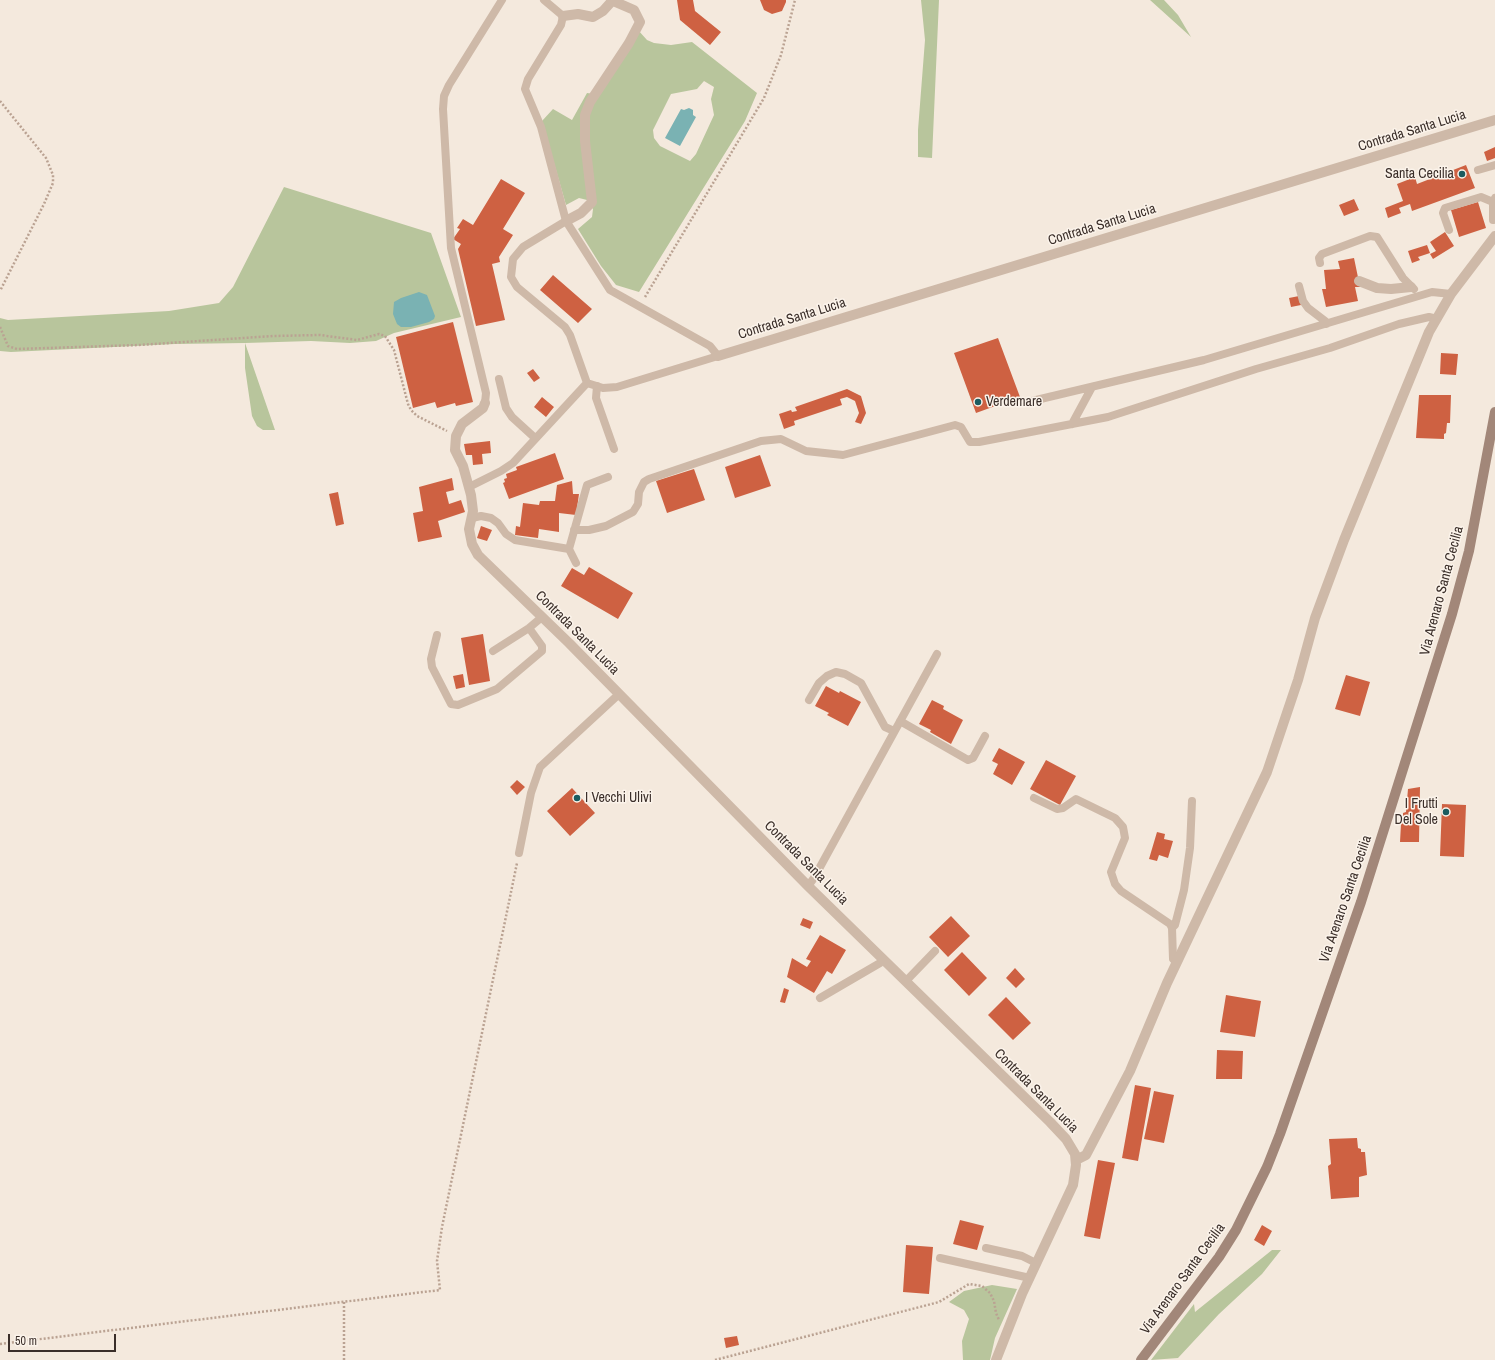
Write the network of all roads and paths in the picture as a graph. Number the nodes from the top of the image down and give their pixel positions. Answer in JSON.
{"nodes":[{"id":1,"x":502,"y":0,"type":"edge"},
{"id":2,"x":544,"y":0,"type":"edge"},
{"id":3,"x":795,"y":0,"type":"edge"},
{"id":4,"x":613,"y":1,"type":"edge"},
{"id":5,"x":563,"y":16,"type":"junction"},
{"id":6,"x":0,"y":101,"type":"edge"},
{"id":7,"x":1495,"y":120,"type":"edge"},
{"id":8,"x":1495,"y":165,"type":"edge"},
{"id":9,"x":1478,"y":170,"type":"dead end"},
{"id":10,"x":1494,"y":200,"type":"edge"},
{"id":11,"x":1493,"y":220,"type":"dead end"},
{"id":12,"x":566,"y":221,"type":"junction"},
{"id":13,"x":1449,"y":230,"type":"dead end"},
{"id":14,"x":1495,"y":236,"type":"edge"},
{"id":15,"x":1320,"y":263,"type":"dead end"},
{"id":16,"x":1359,"y":280,"type":"dead end"},
{"id":17,"x":1299,"y":286,"type":"dead end"},
{"id":18,"x":1411,"y":287,"type":"junction"},
{"id":19,"x":0,"y":291,"type":"edge"},
{"id":20,"x":1451,"y":294,"type":"junction"},
{"id":21,"x":1420,"y":296,"type":"junction"},
{"id":22,"x":639,"y":306,"type":"junction"},
{"id":23,"x":1437,"y":319,"type":"junction"},
{"id":24,"x":1326,"y":324,"type":"junction"},
{"id":25,"x":0,"y":327,"type":"edge"},
{"id":26,"x":718,"y":356,"type":"junction"},
{"id":27,"x":499,"y":379,"type":"dead end"},
{"id":28,"x":587,"y":383,"type":"junction"},
{"id":29,"x":597,"y":386,"type":"junction"},
{"id":30,"x":1092,"y":387,"type":"junction"},
{"id":31,"x":1032,"y":401,"type":"dead end"},
{"id":32,"x":485,"y":403,"type":"joint"},
{"id":33,"x":1495,"y":412,"type":"edge"},
{"id":34,"x":1072,"y":424,"type":"junction"},
{"id":35,"x":456,"y":436,"type":"junction"},
{"id":36,"x":535,"y":438,"type":"junction"},
{"id":37,"x":614,"y":449,"type":"dead end"},
{"id":38,"x":608,"y":477,"type":"dead end"},
{"id":39,"x":469,"y":487,"type":"junction"},
{"id":40,"x":472,"y":518,"type":"junction"},
{"id":41,"x":574,"y":530,"type":"junction"},
{"id":42,"x":569,"y":549,"type":"junction"},
{"id":43,"x":576,"y":563,"type":"dead end"},
{"id":44,"x":542,"y":617,"type":"junction"},
{"id":45,"x":529,"y":628,"type":"junction"},
{"id":46,"x":437,"y":634,"type":"dead end"},
{"id":47,"x":493,"y":651,"type":"dead end"},
{"id":48,"x":937,"y":654,"type":"dead end"},
{"id":49,"x":618,"y":695,"type":"junction"},
{"id":50,"x":809,"y":700,"type":"dead end"},
{"id":51,"x":900,"y":721,"type":"junction"},
{"id":52,"x":894,"y":731,"type":"junction"},
{"id":53,"x":986,"y":736,"type":"dead end"},
{"id":54,"x":1034,"y":798,"type":"dead end"},
{"id":55,"x":1192,"y":801,"type":"dead end"},
{"id":56,"x":519,"y":854,"type":"joint"},
{"id":57,"x":808,"y":886,"type":"junction"},
{"id":58,"x":1172,"y":928,"type":"junction"},
{"id":59,"x":935,"y":952,"type":"dead end"},
{"id":60,"x":883,"y":959,"type":"junction"},
{"id":61,"x":1177,"y":963,"type":"junction"},
{"id":62,"x":906,"y":981,"type":"junction"},
{"id":63,"x":820,"y":998,"type":"dead end"},
{"id":64,"x":1076,"y":1160,"type":"junction"},
{"id":65,"x":986,"y":1248,"type":"dead end"},
{"id":66,"x":940,"y":1258,"type":"dead end"},
{"id":67,"x":1036,"y":1263,"type":"junction"},
{"id":68,"x":1030,"y":1278,"type":"junction"},
{"id":69,"x":344,"y":1302,"type":"junction"},
{"id":70,"x":1008,"y":1328,"type":"junction"},
{"id":71,"x":0,"y":1344,"type":"edge"},
{"id":72,"x":344,"y":1360,"type":"edge"},
{"id":73,"x":715,"y":1360,"type":"edge"},
{"id":74,"x":996,"y":1360,"type":"edge"},
{"id":75,"x":1141,"y":1360,"type":"edge"}],
"edges":[{"from":1,"to":32,"type":"lane"},
{"from":2,"to":5,"type":"lane"},
{"from":3,"to":22,"type":"path"},
{"from":4,"to":5,"type":"street"},
{"from":4,"to":12,"type":"street"},
{"from":5,"to":12,"type":"lane"},
{"from":6,"to":19,"type":"path"},
{"from":7,"to":26,"type":"street","name":"Contrada Santa Lucia"},
{"from":8,"to":9,"type":"lane"},
{"from":10,"to":11,"type":"lane"},
{"from":10,"to":13,"type":"lane"},
{"from":12,"to":22,"type":"lane"},
{"from":12,"to":28,"type":"lane"},
{"from":14,"to":20,"type":"street"},
{"from":15,"to":18,"type":"lane"},
{"from":16,"to":18,"type":"street"},
{"from":17,"to":24,"type":"lane"},
{"from":18,"to":21,"type":"lane"},
{"from":20,"to":21,"type":"lane"},
{"from":20,"to":23,"type":"street"},
{"from":21,"to":24,"type":"lane"},
{"from":22,"to":26,"type":"lane"},
{"from":23,"to":34,"type":"lane"},
{"from":23,"to":61,"type":"street"},
{"from":24,"to":30,"type":"lane"},
{"from":25,"to":35,"type":"path"},
{"from":26,"to":29,"type":"lane"},
{"from":27,"to":36,"type":"lane"},
{"from":28,"to":29,"type":"lane"},
{"from":28,"to":36,"type":"lane"},
{"from":29,"to":37,"type":"lane"},
{"from":30,"to":31,"type":"lane"},
{"from":30,"to":34,"type":"lane"},
{"from":32,"to":35,"type":"street"},
{"from":33,"to":75,"type":"street","name":"Via Arenaro Santa Cecilia"},
{"from":34,"to":41,"type":"lane"},
{"from":35,"to":39,"type":"street","name":"Contrada Santa Lucia"},
{"from":36,"to":39,"type":"lane"},
{"from":38,"to":41,"type":"lane"},
{"from":39,"to":40,"type":"street","name":"Contrada Santa Lucia"},
{"from":40,"to":42,"type":"lane"},
{"from":40,"to":44,"type":"street","name":"Contrada Santa Lucia"},
{"from":41,"to":42,"type":"lane"},
{"from":42,"to":43,"type":"lane"},
{"from":44,"to":45,"type":"lane"},
{"from":44,"to":49,"type":"street","name":"Contrada Santa Lucia"},
{"from":45,"to":46,"type":"lane"},
{"from":45,"to":47,"type":"lane"},
{"from":48,"to":51,"type":"lane"},
{"from":49,"to":56,"type":"lane"},
{"from":49,"to":57,"type":"street","name":"Contrada Santa Lucia"},
{"from":50,"to":52,"type":"lane"},
{"from":51,"to":52,"type":"lane"},
{"from":51,"to":53,"type":"lane"},
{"from":52,"to":57,"type":"lane"},
{"from":54,"to":58,"type":"lane"},
{"from":55,"to":58,"type":"lane"},
{"from":56,"to":69,"type":"path"},
{"from":57,"to":60,"type":"street","name":"Contrada Santa Lucia"},
{"from":58,"to":61,"type":"lane"},
{"from":59,"to":62,"type":"lane"},
{"from":60,"to":62,"type":"street","name":"Contrada Santa Lucia"},
{"from":60,"to":63,"type":"lane"},
{"from":61,"to":64,"type":"street"},
{"from":62,"to":64,"type":"street","name":"Contrada Santa Lucia"},
{"from":64,"to":67,"type":"street"},
{"from":65,"to":67,"type":"lane"},
{"from":66,"to":68,"type":"lane"},
{"from":67,"to":68,"type":"street"},
{"from":68,"to":70,"type":"street"},
{"from":69,"to":71,"type":"path"},
{"from":69,"to":72,"type":"path"},
{"from":70,"to":73,"type":"path"},
{"from":70,"to":74,"type":"street"}]}
